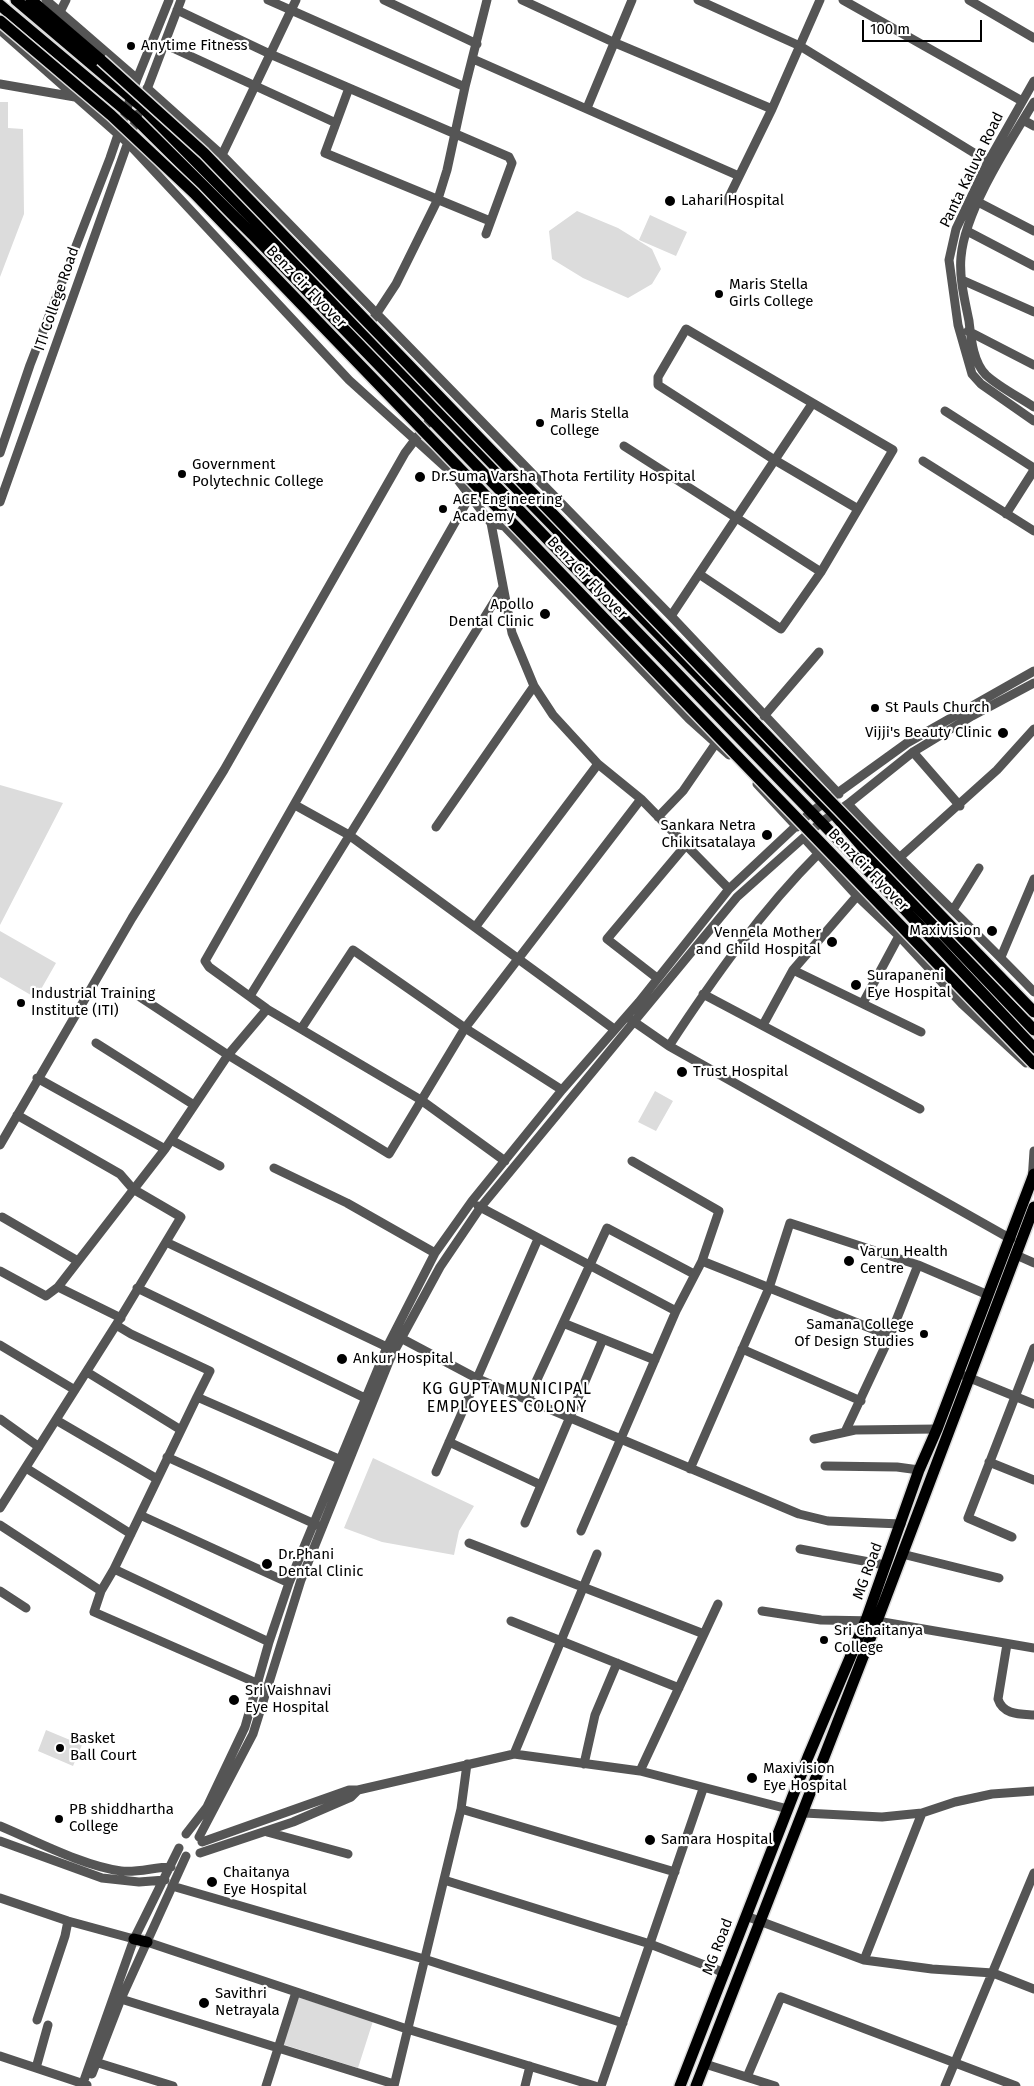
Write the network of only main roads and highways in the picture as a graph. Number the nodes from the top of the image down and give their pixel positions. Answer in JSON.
{"nodes":[{"id":1,"x":16,"y":0,"type":"edge"},
{"id":2,"x":32,"y":0,"type":"edge"},
{"id":3,"x":0,"y":5,"type":"edge"},
{"id":4,"x":0,"y":21,"type":"edge"},
{"id":5,"x":1034,"y":1012,"type":"edge"},
{"id":6,"x":1034,"y":1030,"type":"edge"},
{"id":7,"x":1034,"y":1048,"type":"edge"},
{"id":8,"x":1034,"y":1064,"type":"edge"},
{"id":9,"x":1033,"y":1178,"type":"edge"},
{"id":10,"x":1034,"y":1207,"type":"edge"},
{"id":11,"x":926,"y":1454,"type":"junction"},
{"id":12,"x":939,"y":1458,"type":"junction"},
{"id":13,"x":872,"y":1620,"type":"junction"},
{"id":14,"x":788,"y":1809,"type":"junction"},
{"id":15,"x":804,"y":1813,"type":"junction"},
{"id":16,"x":134,"y":1939,"type":"road end"},
{"id":17,"x":147,"y":1942,"type":"road end"},
{"id":18,"x":680,"y":2086,"type":"edge"},
{"id":19,"x":696,"y":2086,"type":"edge"}],
"edges":[{"from":1,"to":6,"type":"main road"},
{"from":2,"to":5,"type":"main road","name":"Benz Cir Flyover","bridge":true},
{"from":3,"to":7,"type":"main road"},
{"from":4,"to":8,"type":"main road","name":"Benz Cir Flyover","bridge":true},
{"from":9,"to":11,"type":"main road","name":"MG Road"},
{"from":10,"to":12,"type":"main road","name":"MG Road"},
{"from":11,"to":12,"type":"main road"},
{"from":11,"to":13,"type":"main road","name":"MG Road"},
{"from":12,"to":13,"type":"main road","name":"MG Road"},
{"from":13,"to":14,"type":"main road","name":"MG Road"},
{"from":13,"to":15,"type":"main road","name":"MG Road"},
{"from":14,"to":15,"type":"main road"},
{"from":14,"to":18,"type":"main road","name":"MG Road"},
{"from":15,"to":19,"type":"main road","name":"MG Road"},
{"from":16,"to":17,"type":"main road"}]}
